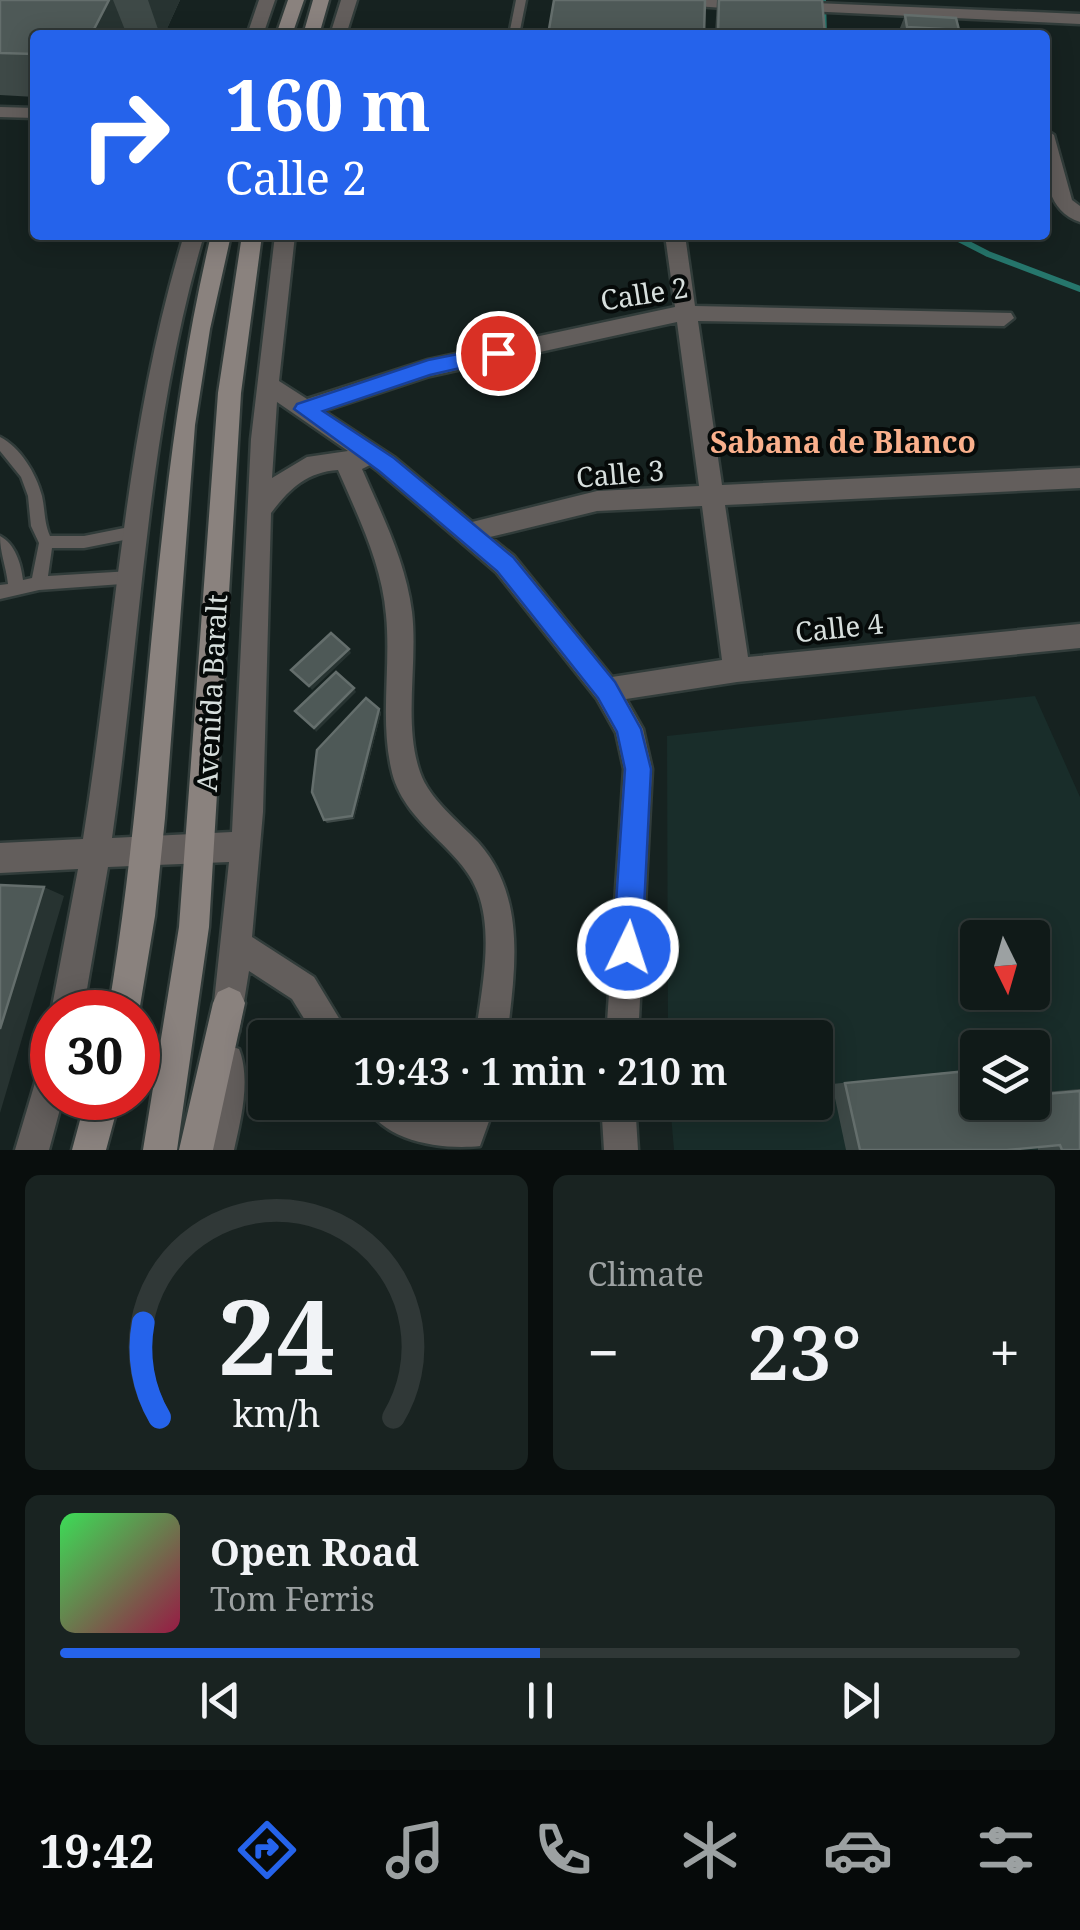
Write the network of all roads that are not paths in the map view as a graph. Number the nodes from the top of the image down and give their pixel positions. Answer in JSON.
{"nodes":[{"id":1,"x":267,"y":0,"type":"edge"},
{"id":2,"x":296,"y":0,"type":"edge"},
{"id":3,"x":321,"y":0,"type":"edge"},
{"id":4,"x":348,"y":0,"type":"edge"},
{"id":5,"x":521,"y":0,"type":"edge"},
{"id":6,"x":682,"y":0,"type":"edge"},
{"id":7,"x":1009,"y":8,"type":"edge"},
{"id":8,"x":1080,"y":19,"type":"edge"},
{"id":9,"x":257,"y":30,"type":"edge"},
{"id":10,"x":286,"y":30,"type":"edge"},
{"id":11,"x":312,"y":30,"type":"edge"},
{"id":12,"x":339,"y":30,"type":"edge"},
{"id":13,"x":515,"y":30,"type":"edge"},
{"id":14,"x":0,"y":112,"type":"edge"},
{"id":15,"x":30,"y":113,"type":"edge"},
{"id":16,"x":1050,"y":154,"type":"edge"},
{"id":17,"x":1080,"y":216,"type":"edge"},
{"id":18,"x":193,"y":240,"type":"edge"},
{"id":19,"x":220,"y":240,"type":"edge"},
{"id":20,"x":251,"y":240,"type":"edge"},
{"id":21,"x":284,"y":240,"type":"edge"},
{"id":22,"x":677,"y":240,"type":"edge"},
{"id":23,"x":688,"y":314,"type":"junction"},
{"id":24,"x":1004,"y":318,"type":"dead end"},
{"id":25,"x":266,"y":384,"type":"junction"},
{"id":26,"x":304,"y":409,"type":"junction"},
{"id":27,"x":0,"y":442,"type":"edge"},
{"id":28,"x":346,"y":460,"type":"junction"},
{"id":29,"x":386,"y":464,"type":"junction"},
{"id":30,"x":1080,"y":478,"type":"edge"},
{"id":31,"x":710,"y":496,"type":"junction"},
{"id":32,"x":261,"y":509,"type":"junction"},
{"id":33,"x":134,"y":532,"type":"junction"},
{"id":34,"x":468,"y":533,"type":"junction"},
{"id":35,"x":0,"y":542,"type":"edge"},
{"id":36,"x":46,"y":542,"type":"junction"},
{"id":37,"x":131,"y":578,"type":"junction"},
{"id":38,"x":39,"y":584,"type":"junction"},
{"id":39,"x":8,"y":590,"type":"edge"},
{"id":40,"x":1080,"y":636,"type":"edge"},
{"id":41,"x":737,"y":670,"type":"junction"},
{"id":42,"x":606,"y":690,"type":"junction"},
{"id":43,"x":247,"y":846,"type":"junction"},
{"id":44,"x":201,"y":848,"type":"junction"},
{"id":45,"x":150,"y":851,"type":"junction"},
{"id":46,"x":95,"y":854,"type":"junction"},
{"id":47,"x":0,"y":858,"type":"edge"},
{"id":48,"x":235,"y":944,"type":"junction"},
{"id":49,"x":71,"y":990,"type":"edge"},
{"id":50,"x":128,"y":990,"type":"edge"},
{"id":51,"x":228,"y":1003,"type":"junction"},
{"id":52,"x":323,"y":1020,"type":"edge"},
{"id":53,"x":492,"y":1020,"type":"edge"},
{"id":54,"x":623,"y":1020,"type":"edge"},
{"id":55,"x":40,"y":1120,"type":"edge"},
{"id":56,"x":98,"y":1120,"type":"edge"},
{"id":57,"x":401,"y":1120,"type":"edge"},
{"id":58,"x":473,"y":1120,"type":"edge"},
{"id":59,"x":620,"y":1120,"type":"edge"},
{"id":60,"x":32,"y":1150,"type":"edge"},
{"id":61,"x":90,"y":1150,"type":"edge"},
{"id":62,"x":160,"y":1150,"type":"edge"},
{"id":63,"x":196,"y":1150,"type":"edge"},
{"id":64,"x":218,"y":1150,"type":"edge"},
{"id":65,"x":622,"y":1150,"type":"edge"}],
"edges":[{"from":1,"to":9,"type":"street"},
{"from":2,"to":10,"type":"main road"},
{"from":3,"to":11,"type":"main road"},
{"from":4,"to":12,"type":"street"},
{"from":5,"to":13,"type":"lane"},
{"from":6,"to":7,"type":"street"},
{"from":7,"to":8,"type":"street"},
{"from":14,"to":15,"type":"street"},
{"from":16,"to":17,"type":"street"},
{"from":18,"to":33,"type":"street"},
{"from":19,"to":45,"type":"main road","name":"Avenida Baralt"},
{"from":20,"to":44,"type":"main road","name":"Avenida Baralt"},
{"from":21,"to":25,"type":"street","name":"Avenida Baralt"},
{"from":22,"to":23,"type":"street"},
{"from":23,"to":24,"type":"street","name":"Calle 2"},
{"from":23,"to":26,"type":"street","name":"Calle 2"},
{"from":23,"to":31,"type":"street"},
{"from":25,"to":26,"type":"street"},
{"from":25,"to":32,"type":"street","name":"Avenida Baralt"},
{"from":26,"to":29,"type":"street"},
{"from":27,"to":36,"type":"lane"},
{"from":28,"to":29,"type":"street"},
{"from":28,"to":32,"type":"street"},
{"from":28,"to":53,"type":"street"},
{"from":29,"to":34,"type":"street"},
{"from":30,"to":31,"type":"street","name":"Calle 3"},
{"from":31,"to":34,"type":"street","name":"Calle 3"},
{"from":31,"to":41,"type":"street"},
{"from":32,"to":43,"type":"street","name":"Avenida Baralt"},
{"from":33,"to":36,"type":"lane"},
{"from":33,"to":37,"type":"street"},
{"from":34,"to":42,"type":"street"},
{"from":35,"to":39,"type":"lane"},
{"from":36,"to":38,"type":"lane"},
{"from":37,"to":38,"type":"lane"},
{"from":37,"to":46,"type":"street"},
{"from":38,"to":39,"type":"lane"},
{"from":40,"to":41,"type":"street","name":"Calle 4"},
{"from":41,"to":42,"type":"street","name":"Calle 4"},
{"from":42,"to":54,"type":"street"},
{"from":43,"to":44,"type":"street"},
{"from":43,"to":48,"type":"street","name":"Avenida Baralt"},
{"from":44,"to":45,"type":"street"},
{"from":44,"to":62,"type":"main road","name":"Avenida Baralt"},
{"from":45,"to":46,"type":"street"},
{"from":45,"to":50,"type":"main road","name":"Avenida Baralt"},
{"from":46,"to":47,"type":"street"},
{"from":46,"to":49,"type":"street"},
{"from":48,"to":51,"type":"street","name":"Avenida Baralt"},
{"from":48,"to":52,"type":"street"},
{"from":51,"to":63,"type":"main road"},
{"from":51,"to":64,"type":"street","name":"Avenida Baralt"},
{"from":55,"to":60,"type":"street"},
{"from":56,"to":61,"type":"main road"},
{"from":57,"to":58,"type":"street"},
{"from":59,"to":65,"type":"street"}]}
